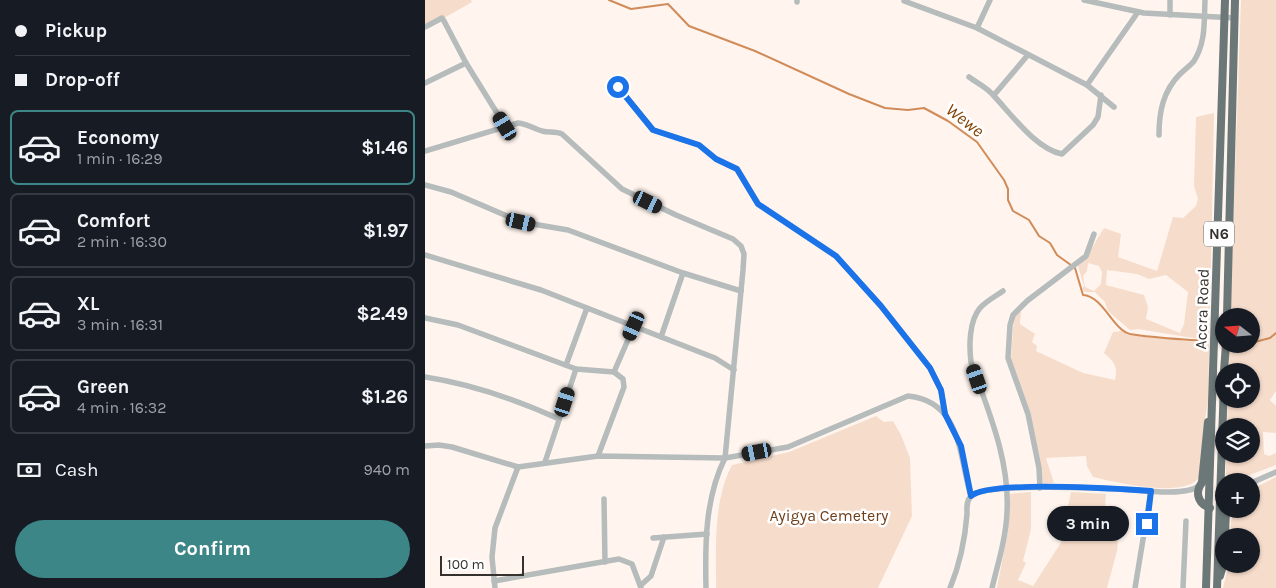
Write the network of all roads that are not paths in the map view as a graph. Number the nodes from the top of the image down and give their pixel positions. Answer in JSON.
{"nodes":[{"id":1,"x":904,"y":0,"type":"edge"},
{"id":2,"x":990,"y":0,"type":"edge"},
{"id":3,"x":1084,"y":0,"type":"edge"},
{"id":4,"x":1170,"y":0,"type":"edge"},
{"id":5,"x":1205,"y":0,"type":"edge"},
{"id":6,"x":1225,"y":0,"type":"edge"},
{"id":7,"x":1235,"y":0,"type":"edge"},
{"id":8,"x":1138,"y":12,"type":"junction"},
{"id":9,"x":1170,"y":15,"type":"junction"},
{"id":10,"x":1205,"y":17,"type":"junction"},
{"id":11,"x":1225,"y":18,"type":"junction"},
{"id":12,"x":1235,"y":18,"type":"junction"},
{"id":13,"x":425,"y":27,"type":"edge"},
{"id":14,"x":977,"y":28,"type":"junction"},
{"id":15,"x":1027,"y":56,"type":"junction"},
{"id":16,"x":466,"y":63,"type":"junction"},
{"id":17,"x":969,"y":77,"type":"dead end"},
{"id":18,"x":425,"y":83,"type":"edge"},
{"id":19,"x":1087,"y":85,"type":"junction"},
{"id":20,"x":618,"y":87,"type":"dead end"},
{"id":21,"x":994,"y":95,"type":"junction"},
{"id":22,"x":1101,"y":95,"type":"junction"},
{"id":23,"x":1114,"y":106,"type":"dead end"},
{"id":24,"x":505,"y":126,"type":"junction"},
{"id":25,"x":1159,"y":135,"type":"dead end"},
{"id":26,"x":425,"y":151,"type":"edge"},
{"id":27,"x":425,"y":185,"type":"edge"},
{"id":28,"x":1094,"y":234,"type":"dead end"},
{"id":29,"x":425,"y":255,"type":"edge"},
{"id":30,"x":683,"y":273,"type":"junction"},
{"id":31,"x":741,"y":291,"type":"junction"},
{"id":32,"x":1003,"y":291,"type":"dead end"},
{"id":33,"x":587,"y":308,"type":"junction"},
{"id":34,"x":1227,"y":308,"type":"edge"},
{"id":35,"x":425,"y":318,"type":"edge"},
{"id":36,"x":634,"y":326,"type":"junction"},
{"id":37,"x":661,"y":337,"type":"junction"},
{"id":38,"x":566,"y":365,"type":"junction"},
{"id":39,"x":576,"y":369,"type":"junction"},
{"id":40,"x":734,"y":370,"type":"junction"},
{"id":41,"x":614,"y":372,"type":"junction"},
{"id":42,"x":425,"y":377,"type":"edge"},
{"id":43,"x":1213,"y":403,"type":"junction"},
{"id":44,"x":1223,"y":408,"type":"edge"},
{"id":45,"x":945,"y":414,"type":"junction"},
{"id":46,"x":559,"y":419,"type":"junction"},
{"id":47,"x":425,"y":446,"type":"edge"},
{"id":48,"x":598,"y":456,"type":"junction"},
{"id":49,"x":725,"y":458,"type":"junction"},
{"id":50,"x":545,"y":462,"type":"junction"},
{"id":51,"x":518,"y":467,"type":"junction"},
{"id":52,"x":1276,"y":472,"type":"edge"},
{"id":53,"x":1222,"y":473,"type":"edge"},
{"id":54,"x":1210,"y":478,"type":"junction"},
{"id":55,"x":1215,"y":479,"type":"edge"},
{"id":56,"x":1260,"y":479,"type":"edge"},
{"id":57,"x":1201,"y":484,"type":"junction"},
{"id":58,"x":1040,"y":488,"type":"junction"},
{"id":59,"x":1006,"y":489,"type":"junction"},
{"id":60,"x":1151,"y":491,"type":"junction"},
{"id":61,"x":1185,"y":492,"type":"junction"},
{"id":62,"x":971,"y":496,"type":"junction"},
{"id":63,"x":1198,"y":496,"type":"junction"},
{"id":64,"x":604,"y":499,"type":"dead end"},
{"id":65,"x":1208,"y":508,"type":"junction"},
{"id":66,"x":1215,"y":508,"type":"edge"},
{"id":67,"x":1222,"y":518,"type":"edge"},
{"id":68,"x":1185,"y":521,"type":"dead end"},
{"id":69,"x":707,"y":534,"type":"junction"},
{"id":70,"x":664,"y":537,"type":"junction"},
{"id":71,"x":653,"y":538,"type":"dead end"},
{"id":72,"x":605,"y":562,"type":"junction"},
{"id":73,"x":1221,"y":573,"type":"edge"},
{"id":74,"x":495,"y":585,"type":"edge"},
{"id":75,"x":641,"y":587,"type":"edge"},
{"id":76,"x":706,"y":588,"type":"edge"},
{"id":77,"x":950,"y":588,"type":"edge"},
{"id":78,"x":992,"y":588,"type":"edge"},
{"id":79,"x":1135,"y":588,"type":"edge"},
{"id":80,"x":1183,"y":588,"type":"edge"},
{"id":81,"x":1206,"y":588,"type":"edge"},
{"id":82,"x":1217,"y":588,"type":"edge"}],
"edges":[{"from":1,"to":14,"type":"street"},
{"from":2,"to":14,"type":"street"},
{"from":3,"to":8,"type":"street"},
{"from":4,"to":9,"type":"street"},
{"from":5,"to":10,"type":"street"},
{"from":6,"to":11,"type":"highway","name":"Accra Road","number":"N6"},
{"from":7,"to":12,"type":"highway","name":"Accra Road","number":"N6"},
{"from":8,"to":9,"type":"street"},
{"from":8,"to":19,"type":"street"},
{"from":9,"to":10,"type":"street"},
{"from":10,"to":11,"type":"street"},
{"from":10,"to":25,"type":"street"},
{"from":11,"to":12,"type":"street"},
{"from":11,"to":43,"type":"highway","name":"Accra Road","number":"N6"},
{"from":12,"to":34,"type":"highway","name":"Accra Road","number":"N6"},
{"from":13,"to":16,"type":"street"},
{"from":14,"to":15,"type":"street"},
{"from":15,"to":19,"type":"street"},
{"from":15,"to":21,"type":"street"},
{"from":16,"to":18,"type":"street"},
{"from":16,"to":24,"type":"street"},
{"from":17,"to":21,"type":"street"},
{"from":19,"to":22,"type":"street"},
{"from":20,"to":45,"type":"street"},
{"from":21,"to":22,"type":"street"},
{"from":22,"to":23,"type":"street"},
{"from":24,"to":26,"type":"street"},
{"from":24,"to":31,"type":"street"},
{"from":27,"to":30,"type":"street"},
{"from":28,"to":58,"type":"street"},
{"from":29,"to":33,"type":"street"},
{"from":30,"to":31,"type":"street"},
{"from":30,"to":37,"type":"street"},
{"from":31,"to":40,"type":"street"},
{"from":32,"to":59,"type":"street"},
{"from":33,"to":36,"type":"street"},
{"from":33,"to":38,"type":"street"},
{"from":35,"to":38,"type":"street"},
{"from":36,"to":37,"type":"street"},
{"from":36,"to":41,"type":"street"},
{"from":37,"to":40,"type":"street"},
{"from":38,"to":39,"type":"street"},
{"from":39,"to":41,"type":"street"},
{"from":39,"to":46,"type":"street"},
{"from":40,"to":49,"type":"street"},
{"from":41,"to":48,"type":"street"},
{"from":42,"to":46,"type":"street"},
{"from":43,"to":54,"type":"highway","name":"Accra Road","number":"N6"},
{"from":43,"to":57,"type":"highway"},
{"from":44,"to":53,"type":"highway"},
{"from":45,"to":49,"type":"street"},
{"from":45,"to":62,"type":"street"},
{"from":46,"to":50,"type":"street"},
{"from":47,"to":51,"type":"street"},
{"from":48,"to":49,"type":"street"},
{"from":48,"to":50,"type":"street"},
{"from":49,"to":69,"type":"street"},
{"from":50,"to":51,"type":"street"},
{"from":51,"to":74,"type":"street"},
{"from":52,"to":56,"type":"street"},
{"from":54,"to":55,"type":"highway"},
{"from":54,"to":57,"type":"highway"},
{"from":54,"to":65,"type":"highway","number":"N6"},
{"from":57,"to":61,"type":"street"},
{"from":57,"to":63,"type":"highway"},
{"from":58,"to":59,"type":"street"},
{"from":58,"to":60,"type":"street"},
{"from":59,"to":62,"type":"street"},
{"from":59,"to":78,"type":"street"},
{"from":60,"to":61,"type":"street"},
{"from":60,"to":79,"type":"street"},
{"from":61,"to":63,"type":"street"},
{"from":62,"to":77,"type":"street"},
{"from":63,"to":65,"type":"highway"},
{"from":64,"to":72,"type":"street"},
{"from":65,"to":66,"type":"highway"},
{"from":65,"to":81,"type":"highway","number":"N6"},
{"from":67,"to":82,"type":"highway"},
{"from":68,"to":80,"type":"street"},
{"from":69,"to":70,"type":"street"},
{"from":69,"to":76,"type":"street"},
{"from":70,"to":71,"type":"street"},
{"from":70,"to":75,"type":"street"},
{"from":72,"to":74,"type":"street"},
{"from":72,"to":75,"type":"street"},
{"from":73,"to":82,"type":"highway"}]}
